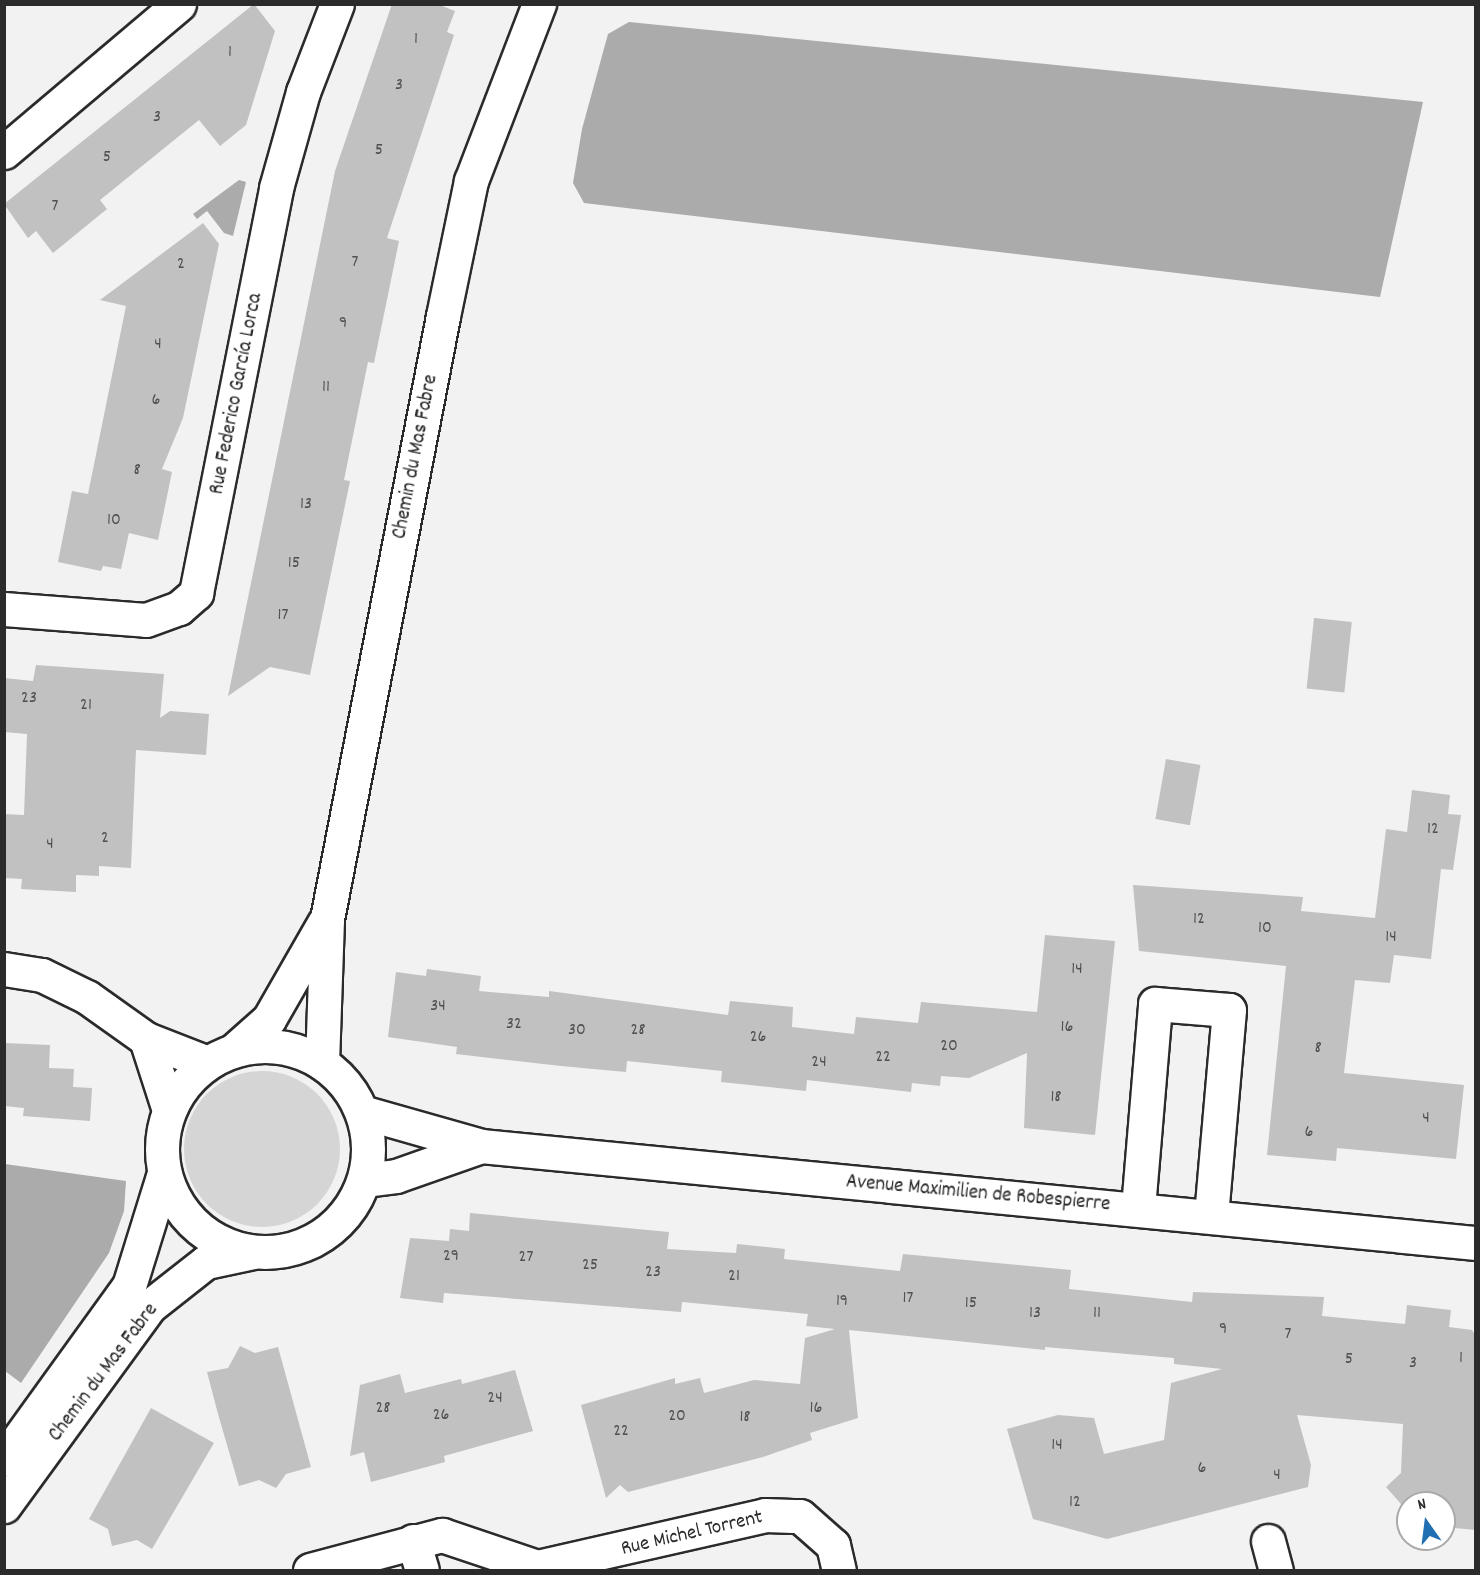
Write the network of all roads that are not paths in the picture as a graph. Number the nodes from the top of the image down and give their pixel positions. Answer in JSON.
{"nodes":[{"id":1,"x":179,"y":4,"type":"edge"},
{"id":2,"x":337,"y":4,"type":"edge"},
{"id":3,"x":517,"y":4,"type":"edge"},
{"id":4,"x":539,"y":4,"type":"edge"},
{"id":5,"x":526,"y":38,"type":"junction"},
{"id":6,"x":4,"y":152,"type":"edge"},
{"id":7,"x":4,"y":609,"type":"edge"},
{"id":8,"x":327,"y":919,"type":"junction"},
{"id":9,"x":4,"y":969,"type":"edge"},
{"id":10,"x":146,"y":1039,"type":"junction"},
{"id":11,"x":221,"y":1057,"type":"junction"},
{"id":12,"x":322,"y":1063,"type":"junction"},
{"id":13,"x":169,"y":1110,"type":"junction"},
{"id":14,"x":362,"y":1112,"type":"junction"},
{"id":15,"x":481,"y":1146,"type":"junction"},
{"id":16,"x":164,"y":1173,"type":"junction"},
{"id":17,"x":364,"y":1180,"type":"junction"},
{"id":18,"x":1138,"y":1208,"type":"junction"},
{"id":19,"x":1211,"y":1216,"type":"junction"},
{"id":20,"x":1476,"y":1243,"type":"edge"},
{"id":21,"x":255,"y":1252,"type":"junction"},
{"id":22,"x":4,"y":1460,"type":"edge"},
{"id":23,"x":4,"y":1506,"type":"edge"},
{"id":24,"x":418,"y":1556,"type":"edge"},
{"id":25,"x":310,"y":1570,"type":"edge"},
{"id":26,"x":839,"y":1570,"type":"edge"}],
"edges":[{"from":1,"to":6,"type":"street"},
{"from":2,"to":7,"type":"street","name":"Rue Federico García Lorca"},
{"from":3,"to":5,"type":"street"},
{"from":4,"to":5,"type":"street","name":"Chemin du Mas Fabre"},
{"from":5,"to":8,"type":"street","name":"Chemin du Mas Fabre"},
{"from":8,"to":11,"type":"street","name":"Chemin du Mas Fabre"},
{"from":8,"to":12,"type":"street","name":"Chemin du Mas Fabre"},
{"from":9,"to":10,"type":"street"},
{"from":10,"to":11,"type":"street"},
{"from":10,"to":13,"type":"street"},
{"from":11,"to":12,"type":"street"},
{"from":11,"to":13,"type":"street"},
{"from":12,"to":14,"type":"street"},
{"from":13,"to":16,"type":"street"},
{"from":14,"to":15,"type":"street","name":"Avenue Maximilien de Robespierre"},
{"from":14,"to":17,"type":"street"},
{"from":15,"to":17,"type":"street","name":"Avenue Maximilien de Robespierre"},
{"from":15,"to":18,"type":"street","name":"Avenue Maximilien de Robespierre"},
{"from":16,"to":21,"type":"street"},
{"from":16,"to":22,"type":"street","name":"Chemin du Mas Fabre"},
{"from":17,"to":21,"type":"street"},
{"from":18,"to":19,"type":"street","name":"Avenue Maximilien de Robespierre"},
{"from":18,"to":19,"type":"street"},
{"from":19,"to":20,"type":"street","name":"Avenue Maximilien de Robespierre"},
{"from":21,"to":23,"type":"street","name":"Chemin du Mas Fabre"},
{"from":24,"to":25,"type":"street","name":"Rue Michel Torrent"},
{"from":24,"to":26,"type":"street","name":"Rue Michel Torrent"}]}
